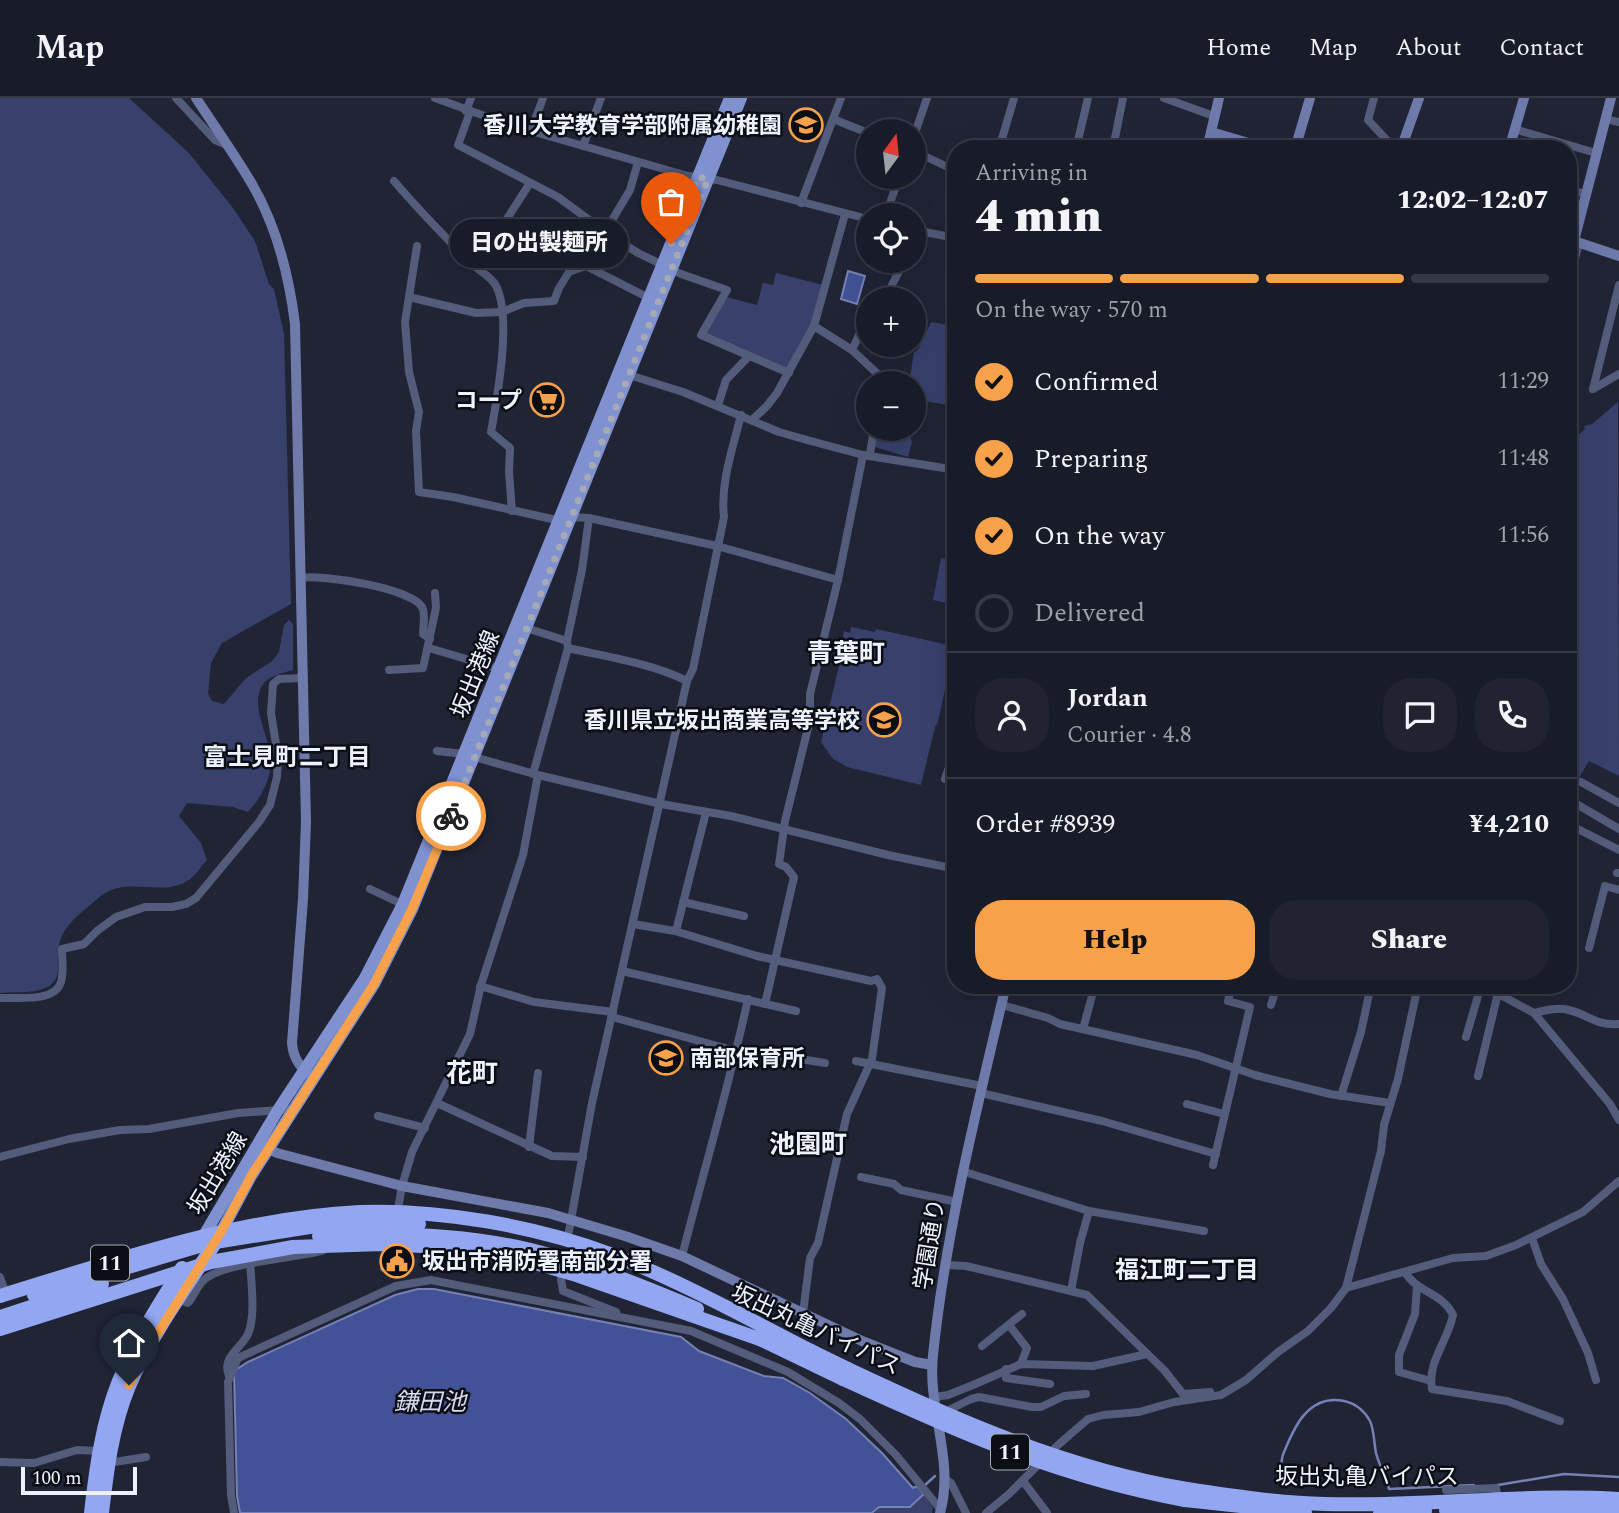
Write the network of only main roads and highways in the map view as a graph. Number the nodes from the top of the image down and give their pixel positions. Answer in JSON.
{"nodes":[{"id":1,"x":730,"y":98,"type":"edge"},
{"id":2,"x":741,"y":98,"type":"edge"},
{"id":3,"x":699,"y":178,"type":"junction"},
{"id":4,"x":667,"y":267,"type":"junction"},
{"id":5,"x":624,"y":374,"type":"junction"},
{"id":6,"x":309,"y":1074,"type":"junction"},
{"id":7,"x":264,"y":1147,"type":"junction"},
{"id":8,"x":234,"y":1209,"type":"junction"},
{"id":9,"x":254,"y":1227,"type":"junction"},
{"id":10,"x":316,"y":1231,"type":"junction"},
{"id":11,"x":221,"y":1232,"type":"junction"},
{"id":12,"x":203,"y":1237,"type":"junction"},
{"id":13,"x":202,"y":1265,"type":"junction"},
{"id":14,"x":180,"y":1271,"type":"junction"},
{"id":15,"x":152,"y":1280,"type":"junction"},
{"id":16,"x":2,"y":1299,"type":"edge"},
{"id":17,"x":35,"y":1300,"type":"junction"},
{"id":18,"x":168,"y":1300,"type":"junction"},
{"id":19,"x":0,"y":1317,"type":"edge"},
{"id":20,"x":0,"y":1329,"type":"edge"},
{"id":21,"x":765,"y":1341,"type":"junction"},
{"id":22,"x":815,"y":1353,"type":"junction"},
{"id":23,"x":846,"y":1374,"type":"junction"},
{"id":24,"x":104,"y":1457,"type":"junction"},
{"id":25,"x":1186,"y":1495,"type":"junction"},
{"id":26,"x":1619,"y":1499,"type":"edge"},
{"id":27,"x":1498,"y":1506,"type":"edge"},
{"id":28,"x":1619,"y":1510,"type":"edge"},
{"id":29,"x":1276,"y":1512,"type":"edge"},
{"id":30,"x":91,"y":1513,"type":"edge"},
{"id":31,"x":103,"y":1513,"type":"edge"},
{"id":32,"x":1305,"y":1513,"type":"edge"},
{"id":33,"x":1380,"y":1513,"type":"edge"}],
"edges":[{"from":1,"to":3,"type":"main road","name":"坂出港線"},
{"from":2,"to":3,"type":"main road","name":"坂出港線"},
{"from":3,"to":4,"type":"main road","name":"坂出港線"},
{"from":4,"to":5,"type":"main road","name":"坂出港線"},
{"from":4,"to":5,"type":"main road","name":"坂出港線"},
{"from":5,"to":6,"type":"main road","name":"坂出港線"},
{"from":6,"to":7,"type":"main road","name":"坂出港線"},
{"from":6,"to":7,"type":"main road","name":"坂出港線"},
{"from":7,"to":8,"type":"main road","name":"坂出港線"},
{"from":7,"to":12,"type":"main road","name":"坂出港線"},
{"from":8,"to":9,"type":"main road"},
{"from":8,"to":11,"type":"main road","name":"坂出港線"},
{"from":9,"to":11,"type":"highway"},
{"from":9,"to":22,"type":"highway","number":"11"},
{"from":10,"to":17,"type":"highway","name":"坂出丸亀バイパス","number":"11","bridge":true},
{"from":10,"to":21,"type":"highway","name":"坂出丸亀バイパス","number":"11"},
{"from":10,"to":22,"type":"highway","name":"坂出丸亀バイパス","number":"11"},
{"from":11,"to":12,"type":"highway","number":"11"},
{"from":11,"to":13,"type":"highway"},
{"from":12,"to":14,"type":"highway"},
{"from":12,"to":16,"type":"highway","number":"11"},
{"from":13,"to":14,"type":"highway","number":"11"},
{"from":13,"to":18,"type":"highway"},
{"from":13,"to":21,"type":"highway"},
{"from":14,"to":15,"type":"highway","number":"11"},
{"from":14,"to":18,"type":"highway"},
{"from":15,"to":18,"type":"highway"},
{"from":15,"to":20,"type":"highway","number":"11"},
{"from":16,"to":17,"type":"highway","name":"坂出丸亀バイパス","number":"11"},
{"from":17,"to":19,"type":"highway","name":"坂出丸亀バイパス","number":"11"},
{"from":18,"to":24,"type":"highway"},
{"from":18,"to":24,"type":"highway"},
{"from":21,"to":23,"type":"highway","name":"坂出丸亀バイパス","number":"11"},
{"from":22,"to":23,"type":"highway","name":"坂出丸亀バイパス","number":"11"},
{"from":23,"to":25,"type":"highway","name":"坂出丸亀バイパス","number":"11","bridge":true},
{"from":24,"to":30,"type":"highway"},
{"from":24,"to":31,"type":"highway"},
{"from":25,"to":27,"type":"highway","name":"坂出丸亀バイパス","number":"11"},
{"from":25,"to":29,"type":"highway","name":"坂出丸亀バイパス","number":"11"},
{"from":26,"to":27,"type":"highway","name":"坂出丸亀バイパス","number":"11"},
{"from":27,"to":28,"type":"highway","name":"坂出丸亀バイパス","number":"11"},
{"from":27,"to":33,"type":"highway","name":"坂出丸亀バイパス","number":"11"},
{"from":29,"to":32,"type":"highway","name":"坂出丸亀バイパス","number":"11"}]}
